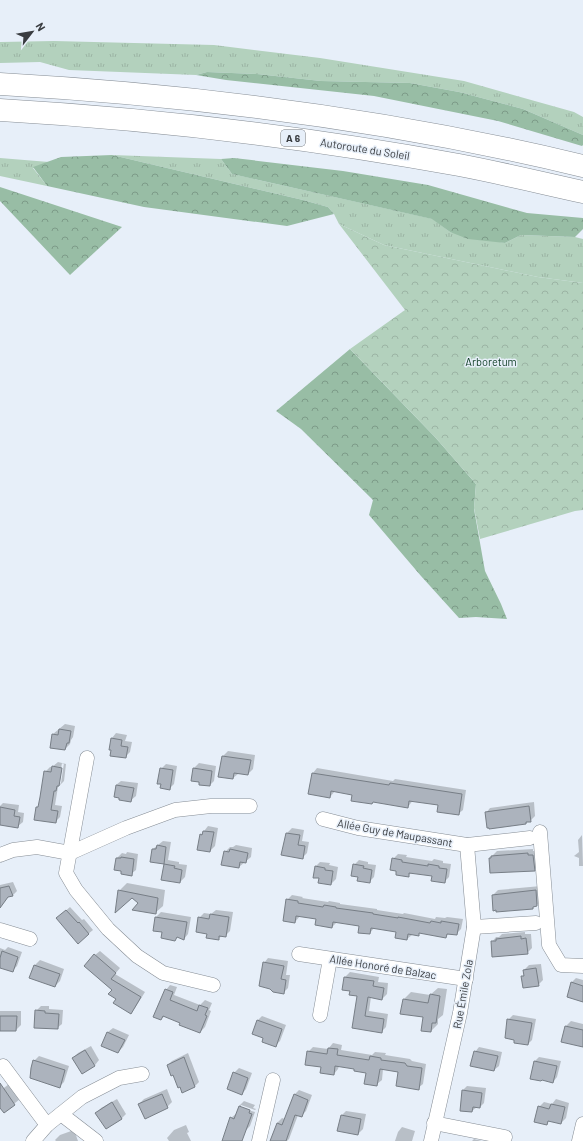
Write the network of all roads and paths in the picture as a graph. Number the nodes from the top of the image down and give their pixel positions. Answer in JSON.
{"nodes":[{"id":1,"x":0,"y":84,"type":"edge"},
{"id":2,"x":0,"y":110,"type":"edge"},
{"id":3,"x":583,"y":166,"type":"edge"},
{"id":4,"x":583,"y":192,"type":"edge"},
{"id":5,"x":87,"y":758,"type":"dead end"},
{"id":6,"x":250,"y":806,"type":"dead end"},
{"id":7,"x":323,"y":819,"type":"dead end"},
{"id":8,"x":467,"y":846,"type":"junction"},
{"id":9,"x":70,"y":853,"type":"junction"},
{"id":10,"x":0,"y":855,"type":"edge"},
{"id":11,"x":536,"y":923,"type":"dead end"},
{"id":12,"x":474,"y":927,"type":"junction"},
{"id":13,"x":0,"y":930,"type":"edge"},
{"id":14,"x":30,"y":939,"type":"dead end"},
{"id":15,"x":299,"y":954,"type":"dead end"},
{"id":16,"x":330,"y":959,"type":"junction"},
{"id":17,"x":583,"y":966,"type":"edge"},
{"id":18,"x":466,"y":979,"type":"junction"},
{"id":19,"x":214,"y":985,"type":"dead end"},
{"id":20,"x":320,"y":1014,"type":"dead end"},
{"id":21,"x":4,"y":1066,"type":"dead end"},
{"id":22,"x":142,"y":1074,"type":"dead end"},
{"id":23,"x":273,"y":1080,"type":"dead end"},
{"id":24,"x":61,"y":1114,"type":"junction"},
{"id":25,"x":434,"y":1123,"type":"junction"},
{"id":26,"x":583,"y":1124,"type":"edge"},
{"id":27,"x":46,"y":1125,"type":"junction"},
{"id":28,"x":505,"y":1137,"type":"dead end"},
{"id":29,"x":33,"y":1141,"type":"edge"},
{"id":30,"x":96,"y":1141,"type":"edge"},
{"id":31,"x":259,"y":1141,"type":"edge"},
{"id":32,"x":430,"y":1141,"type":"edge"},
{"id":33,"x":579,"y":1141,"type":"edge"}],
"edges":[{"from":1,"to":3,"type":"highway"},
{"from":2,"to":4,"type":"highway","name":"Autoroute du Soleil","number":"A 6"},
{"from":5,"to":9,"type":"street"},
{"from":6,"to":9,"type":"street"},
{"from":7,"to":8,"type":"street","name":"Allée Guy de Maupassant"},
{"from":8,"to":12,"type":"street","name":"Rue Émile Zola"},
{"from":8,"to":17,"type":"street","name":"Allée Guy de Maupassant"},
{"from":9,"to":10,"type":"street"},
{"from":9,"to":19,"type":"street"},
{"from":11,"to":12,"type":"street"},
{"from":12,"to":18,"type":"street","name":"Rue Émile Zola"},
{"from":13,"to":14,"type":"street"},
{"from":15,"to":16,"type":"street","name":"Allée Honoré de Balzac"},
{"from":16,"to":18,"type":"street","name":"Allée Honoré de Balzac"},
{"from":16,"to":20,"type":"street"},
{"from":18,"to":25,"type":"street","name":"Rue Émile Zola"},
{"from":21,"to":27,"type":"street"},
{"from":22,"to":24,"type":"street"},
{"from":23,"to":31,"type":"street"},
{"from":24,"to":27,"type":"street"},
{"from":24,"to":30,"type":"street"},
{"from":25,"to":28,"type":"street"},
{"from":25,"to":32,"type":"street","name":"Rue Émile Zola"},
{"from":26,"to":33,"type":"street"},
{"from":27,"to":29,"type":"street"}]}
